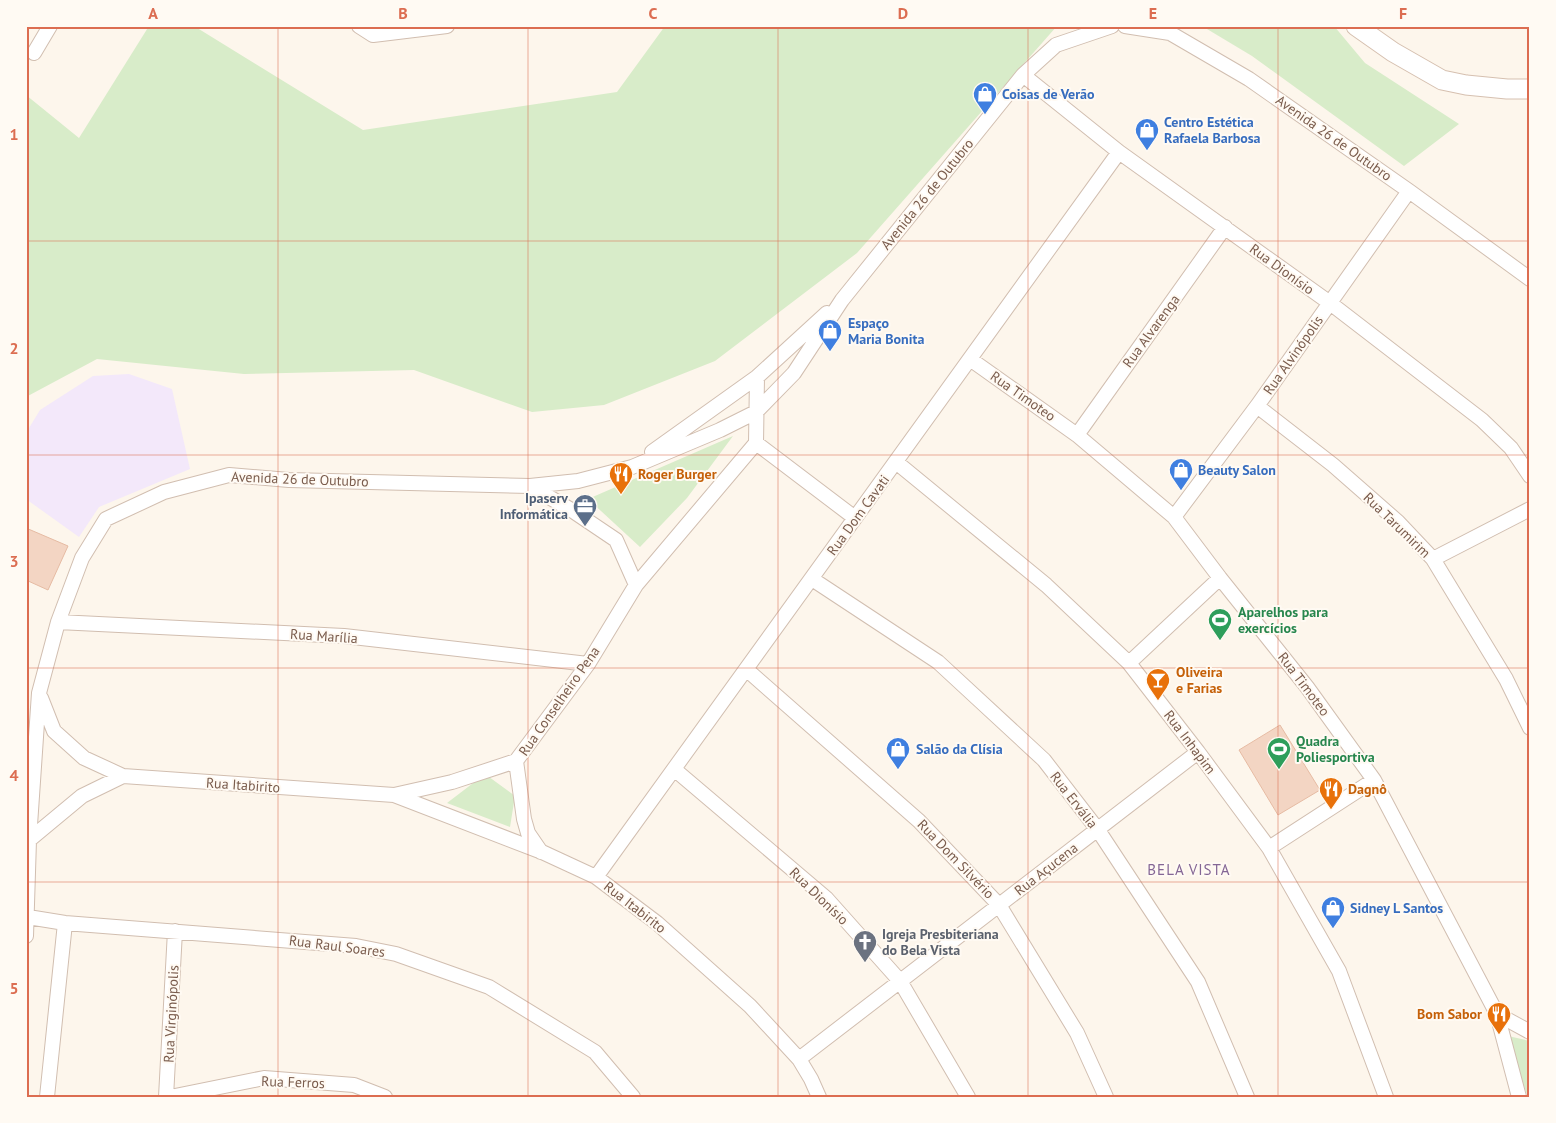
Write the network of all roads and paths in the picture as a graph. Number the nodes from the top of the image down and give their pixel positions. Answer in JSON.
{"nodes":[{"id":1,"x":50,"y":26,"type":"edge"},
{"id":2,"x":359,"y":26,"type":"edge"},
{"id":3,"x":447,"y":26,"type":"edge"},
{"id":4,"x":1112,"y":26,"type":"edge"},
{"id":5,"x":1125,"y":26,"type":"edge"},
{"id":6,"x":1356,"y":26,"type":"edge"},
{"id":7,"x":34,"y":53,"type":"dead end"},
{"id":8,"x":1023,"y":75,"type":"junction"},
{"id":9,"x":1506,"y":89,"type":"junction"},
{"id":10,"x":1530,"y":89,"type":"edge"},
{"id":11,"x":1530,"y":103,"type":"edge"},
{"id":12,"x":1119,"y":152,"type":"junction"},
{"id":13,"x":1409,"y":191,"type":"junction"},
{"id":14,"x":1225,"y":227,"type":"junction"},
{"id":15,"x":1530,"y":279,"type":"edge"},
{"id":16,"x":842,"y":300,"type":"junction"},
{"id":17,"x":1330,"y":304,"type":"junction"},
{"id":18,"x":970,"y":359,"type":"junction"},
{"id":19,"x":757,"y":377,"type":"junction"},
{"id":20,"x":1257,"y":406,"type":"junction"},
{"id":21,"x":756,"y":412,"type":"junction"},
{"id":22,"x":1077,"y":435,"type":"junction"},
{"id":23,"x":756,"y":443,"type":"junction"},
{"id":24,"x":896,"y":462,"type":"junction"},
{"id":25,"x":632,"y":467,"type":"junction"},
{"id":26,"x":1530,"y":476,"type":"edge"},
{"id":27,"x":530,"y":486,"type":"junction"},
{"id":28,"x":1530,"y":509,"type":"edge"},
{"id":29,"x":1174,"y":517,"type":"junction"},
{"id":30,"x":855,"y":518,"type":"junction"},
{"id":31,"x":1433,"y":559,"type":"junction"},
{"id":32,"x":1220,"y":578,"type":"junction"},
{"id":33,"x":812,"y":579,"type":"junction"},
{"id":34,"x":636,"y":584,"type":"junction"},
{"id":35,"x":58,"y":622,"type":"junction"},
{"id":36,"x":1129,"y":663,"type":"junction"},
{"id":37,"x":588,"y":664,"type":"junction"},
{"id":38,"x":746,"y":669,"type":"junction"},
{"id":39,"x":40,"y":693,"type":"junction"},
{"id":40,"x":1530,"y":728,"type":"edge"},
{"id":41,"x":1198,"y":752,"type":"junction"},
{"id":42,"x":516,"y":761,"type":"junction"},
{"id":43,"x":674,"y":769,"type":"junction"},
{"id":44,"x":123,"y":776,"type":"junction"},
{"id":45,"x":1374,"y":780,"type":"junction"},
{"id":46,"x":394,"y":795,"type":"junction"},
{"id":47,"x":1098,"y":830,"type":"junction"},
{"id":48,"x":29,"y":840,"type":"junction"},
{"id":49,"x":1269,"y":848,"type":"junction"},
{"id":50,"x":542,"y":852,"type":"junction"},
{"id":51,"x":596,"y":877,"type":"junction"},
{"id":52,"x":999,"y":905,"type":"junction"},
{"id":53,"x":28,"y":917,"type":"junction"},
{"id":54,"x":65,"y":924,"type":"junction"},
{"id":55,"x":175,"y":931,"type":"junction"},
{"id":56,"x":26,"y":936,"type":"edge"},
{"id":57,"x":900,"y":982,"type":"junction"},
{"id":58,"x":1497,"y":1014,"type":"junction"},
{"id":59,"x":1530,"y":1032,"type":"edge"},
{"id":60,"x":799,"y":1059,"type":"junction"},
{"id":61,"x":47,"y":1097,"type":"edge"},
{"id":62,"x":168,"y":1097,"type":"edge"},
{"id":63,"x":385,"y":1097,"type":"edge"},
{"id":64,"x":633,"y":1097,"type":"edge"},
{"id":65,"x":819,"y":1097,"type":"edge"},
{"id":66,"x":968,"y":1097,"type":"edge"},
{"id":67,"x":1106,"y":1097,"type":"edge"},
{"id":68,"x":1247,"y":1097,"type":"edge"},
{"id":69,"x":1386,"y":1097,"type":"edge"},
{"id":70,"x":1519,"y":1097,"type":"edge"}],
"edges":[{"from":1,"to":7,"type":"street"},
{"from":2,"to":3,"type":"street"},
{"from":4,"to":8,"type":"street","name":"Avenida 26 de Outubro"},
{"from":5,"to":13,"type":"street","name":"Avenida 26 de Outubro"},
{"from":6,"to":9,"type":"main road"},
{"from":8,"to":12,"type":"street","name":"Rua Dionísio"},
{"from":8,"to":16,"type":"street","name":"Avenida 26 de Outubro"},
{"from":9,"to":10,"type":"main road"},
{"from":9,"to":11,"type":"main road"},
{"from":12,"to":14,"type":"street","name":"Rua Dionísio"},
{"from":12,"to":18,"type":"street","name":"Rua Dom Cavati"},
{"from":13,"to":15,"type":"street","name":"Avenida 26 de Outubro"},
{"from":13,"to":17,"type":"street","name":"Rua Alvinópolis"},
{"from":14,"to":17,"type":"street","name":"Rua Dionísio"},
{"from":14,"to":22,"type":"street","name":"Rua Alvarenga"},
{"from":16,"to":19,"type":"street","name":"Avenida 26 de Outubro"},
{"from":16,"to":21,"type":"street","name":"Avenida 26 de Outubro"},
{"from":17,"to":20,"type":"street","name":"Rua Alvinópolis"},
{"from":17,"to":26,"type":"street","name":"Rua Dionísio"},
{"from":18,"to":22,"type":"street","name":"Rua Timoteo"},
{"from":18,"to":24,"type":"street","name":"Rua Dom Cavati"},
{"from":19,"to":21,"type":"street"},
{"from":19,"to":25,"type":"street","name":"Avenida 26 de Outubro"},
{"from":20,"to":29,"type":"street","name":"Rua Alvinópolis"},
{"from":20,"to":31,"type":"street","name":"Rua Tarumirim"},
{"from":21,"to":23,"type":"street"},
{"from":21,"to":25,"type":"street","name":"Avenida 26 de Outubro"},
{"from":22,"to":29,"type":"street","name":"Rua Timoteo"},
{"from":23,"to":30,"type":"street"},
{"from":23,"to":34,"type":"street","name":"Rua Conselheiro Pena"},
{"from":24,"to":30,"type":"street","name":"Rua Dom Cavati"},
{"from":24,"to":36,"type":"street","name":"Rua Inhapim"},
{"from":25,"to":27,"type":"street","name":"Avenida 26 de Outubro"},
{"from":27,"to":34,"type":"street"},
{"from":27,"to":35,"type":"street","name":"Avenida 26 de Outubro"},
{"from":28,"to":31,"type":"street"},
{"from":29,"to":32,"type":"street","name":"Rua Timoteo"},
{"from":30,"to":33,"type":"street","name":"Rua Dom Cavati"},
{"from":31,"to":40,"type":"street","name":"Rua Tarumirim"},
{"from":32,"to":36,"type":"street"},
{"from":32,"to":45,"type":"street","name":"Rua Timoteo"},
{"from":33,"to":38,"type":"street","name":"Rua Dom Cavati"},
{"from":33,"to":47,"type":"street","name":"Rua Ervália"},
{"from":34,"to":37,"type":"street","name":"Rua Conselheiro Pena"},
{"from":35,"to":37,"type":"street","name":"Rua Marília"},
{"from":35,"to":39,"type":"street","name":"Avenida 26 de Outubro"},
{"from":36,"to":41,"type":"street","name":"Rua Inhapim"},
{"from":37,"to":42,"type":"street","name":"Rua Conselheiro Pena"},
{"from":38,"to":43,"type":"street","name":"Rua Dom Cavati"},
{"from":38,"to":52,"type":"street","name":"Rua Dom Silvério"},
{"from":39,"to":44,"type":"street","name":"Rua Itabirito"},
{"from":39,"to":48,"type":"street","name":"Avenida 26 de Outubro"},
{"from":41,"to":47,"type":"street","name":"Rua Açucena"},
{"from":41,"to":49,"type":"street","name":"Rua Inhapim"},
{"from":42,"to":46,"type":"street","name":"Rua Itabirito"},
{"from":42,"to":50,"type":"street","name":"Rua Conselheiro Pena"},
{"from":43,"to":51,"type":"street","name":"Rua Dom Cavati"},
{"from":43,"to":57,"type":"street","name":"Rua Dionísio"},
{"from":44,"to":46,"type":"street","name":"Rua Itabirito"},
{"from":44,"to":48,"type":"street"},
{"from":45,"to":49,"type":"street"},
{"from":45,"to":58,"type":"street","name":"Rua Timoteo"},
{"from":46,"to":50,"type":"street","name":"Rua Itabirito"},
{"from":47,"to":52,"type":"street","name":"Rua Açucena"},
{"from":47,"to":68,"type":"street","name":"Rua Ervália"},
{"from":48,"to":53,"type":"street","name":"Avenida 26 de Outubro"},
{"from":49,"to":69,"type":"street","name":"Rua Inhapim"},
{"from":50,"to":51,"type":"street","name":"Rua Itabirito"},
{"from":51,"to":60,"type":"street","name":"Rua Itabirito"},
{"from":52,"to":57,"type":"street","name":"Rua Açucena"},
{"from":52,"to":67,"type":"street","name":"Rua Dom Silvério"},
{"from":53,"to":54,"type":"street","name":"Rua Raul Soares"},
{"from":53,"to":56,"type":"street","name":"Avenida 26 de Outubro"},
{"from":54,"to":55,"type":"street","name":"Rua Raul Soares"},
{"from":54,"to":61,"type":"street"},
{"from":55,"to":62,"type":"street","name":"Rua Virginópolis"},
{"from":55,"to":64,"type":"street","name":"Rua Raul Soares"},
{"from":57,"to":60,"type":"street","name":"Rua Açucena"},
{"from":57,"to":66,"type":"street","name":"Rua Dionísio"},
{"from":58,"to":59,"type":"street"},
{"from":58,"to":70,"type":"street","name":"Rua Timoteo"},
{"from":60,"to":65,"type":"street","name":"Rua Itabirito"},
{"from":62,"to":63,"type":"street","name":"Rua Ferros"}]}
